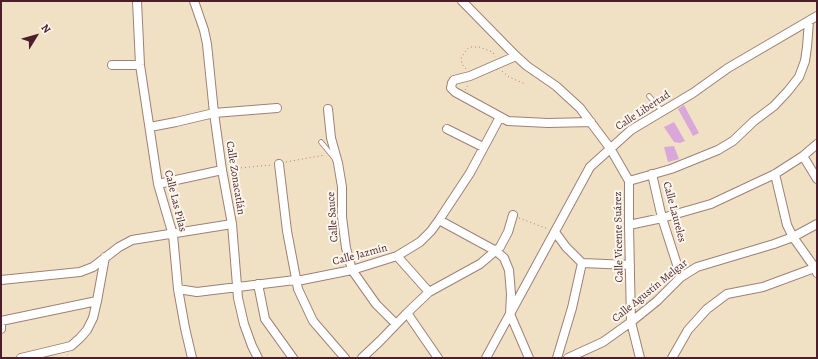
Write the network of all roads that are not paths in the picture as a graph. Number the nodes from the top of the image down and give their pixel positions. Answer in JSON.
{"nodes":[{"id":1,"x":137,"y":1,"type":"edge"},
{"id":2,"x":194,"y":1,"type":"edge"},
{"id":3,"x":462,"y":1,"type":"edge"},
{"id":4,"x":817,"y":16,"type":"edge"},
{"id":5,"x":809,"y":21,"type":"junction"},
{"id":6,"x":516,"y":56,"type":"junction"},
{"id":7,"x":112,"y":65,"type":"dead end"},
{"id":8,"x":140,"y":65,"type":"junction"},
{"id":9,"x":649,"y":96,"type":"dead end"},
{"id":10,"x":277,"y":108,"type":"dead end"},
{"id":11,"x":328,"y":109,"type":"dead end"},
{"id":12,"x":662,"y":111,"type":"junction"},
{"id":13,"x":214,"y":113,"type":"junction"},
{"id":14,"x":500,"y":117,"type":"junction"},
{"id":15,"x":150,"y":126,"type":"junction"},
{"id":16,"x":594,"y":126,"type":"junction"},
{"id":17,"x":447,"y":129,"type":"dead end"},
{"id":18,"x":321,"y":142,"type":"dead end"},
{"id":19,"x":817,"y":144,"type":"edge"},
{"id":20,"x":483,"y":147,"type":"junction"},
{"id":21,"x":610,"y":148,"type":"junction"},
{"id":22,"x":803,"y":156,"type":"junction"},
{"id":23,"x":278,"y":164,"type":"dead end"},
{"id":24,"x":338,"y":164,"type":"junction"},
{"id":25,"x":222,"y":170,"type":"junction"},
{"id":26,"x":652,"y":174,"type":"junction"},
{"id":27,"x":775,"y":174,"type":"junction"},
{"id":28,"x":817,"y":179,"type":"edge"},
{"id":29,"x":629,"y":181,"type":"junction"},
{"id":30,"x":158,"y":184,"type":"junction"},
{"id":31,"x":513,"y":215,"type":"road end"},
{"id":32,"x":662,"y":218,"type":"junction"},
{"id":33,"x":439,"y":220,"type":"junction"},
{"id":34,"x":232,"y":224,"type":"junction"},
{"id":35,"x":817,"y":224,"type":"edge"},
{"id":36,"x":629,"y":225,"type":"junction"},
{"id":37,"x":555,"y":232,"type":"junction"},
{"id":38,"x":173,"y":234,"type":"junction"},
{"id":39,"x":793,"y":237,"type":"junction"},
{"id":40,"x":496,"y":251,"type":"junction"},
{"id":41,"x":397,"y":256,"type":"junction"},
{"id":42,"x":105,"y":257,"type":"junction"},
{"id":43,"x":582,"y":263,"type":"junction"},
{"id":44,"x":630,"y":265,"type":"junction"},
{"id":45,"x":816,"y":269,"type":"edge"},
{"id":46,"x":352,"y":270,"type":"junction"},
{"id":47,"x":682,"y":277,"type":"junction"},
{"id":48,"x":1,"y":280,"type":"edge"},
{"id":49,"x":295,"y":280,"type":"junction"},
{"id":50,"x":258,"y":284,"type":"junction"},
{"id":51,"x":236,"y":287,"type":"junction"},
{"id":52,"x":178,"y":289,"type":"junction"},
{"id":53,"x":429,"y":292,"type":"junction"},
{"id":54,"x":97,"y":301,"type":"junction"},
{"id":55,"x":407,"y":312,"type":"junction"},
{"id":56,"x":510,"y":314,"type":"junction"},
{"id":57,"x":631,"y":322,"type":"junction"},
{"id":58,"x":396,"y":324,"type":"junction"},
{"id":59,"x":1,"y":329,"type":"edge"},
{"id":60,"x":21,"y":358,"type":"edge"},
{"id":61,"x":192,"y":358,"type":"edge"},
{"id":62,"x":258,"y":358,"type":"edge"},
{"id":63,"x":293,"y":358,"type":"edge"},
{"id":64,"x":345,"y":358,"type":"edge"},
{"id":65,"x":362,"y":358,"type":"edge"},
{"id":66,"x":438,"y":358,"type":"edge"},
{"id":67,"x":486,"y":358,"type":"edge"},
{"id":68,"x":529,"y":358,"type":"edge"},
{"id":69,"x":557,"y":358,"type":"edge"},
{"id":70,"x":568,"y":358,"type":"edge"},
{"id":71,"x":640,"y":358,"type":"edge"},
{"id":72,"x":672,"y":358,"type":"edge"}],
"edges":[{"from":1,"to":8,"type":"street","name":"Calle Las Pilas"},
{"from":2,"to":13,"type":"street","name":"Calle Zonacatlán"},
{"from":3,"to":6,"type":"street","name":"Calle Vicente Suárez"},
{"from":4,"to":5,"type":"street","name":"Calle Libertad"},
{"from":5,"to":12,"type":"street","name":"Calle Libertad"},
{"from":5,"to":26,"type":"street"},
{"from":6,"to":14,"type":"street"},
{"from":6,"to":16,"type":"street","name":"Calle Vicente Suárez"},
{"from":7,"to":8,"type":"street"},
{"from":8,"to":15,"type":"street","name":"Calle Las Pilas"},
{"from":9,"to":12,"type":"lane"},
{"from":10,"to":13,"type":"street"},
{"from":11,"to":24,"type":"street","name":"Calle Sauce"},
{"from":12,"to":21,"type":"street","name":"Calle Libertad"},
{"from":13,"to":15,"type":"street"},
{"from":13,"to":25,"type":"street","name":"Calle Zonacatlán"},
{"from":14,"to":16,"type":"street"},
{"from":14,"to":20,"type":"street","name":"Calle Jazmín"},
{"from":15,"to":30,"type":"street","name":"Calle Las Pilas"},
{"from":16,"to":21,"type":"street","name":"Calle Vicente Suárez"},
{"from":17,"to":20,"type":"street"},
{"from":18,"to":24,"type":"lane"},
{"from":19,"to":22,"type":"street"},
{"from":20,"to":33,"type":"street","name":"Calle Jazmín"},
{"from":21,"to":29,"type":"street","name":"Calle Vicente Suárez"},
{"from":21,"to":37,"type":"street","name":"Calle Libertad"},
{"from":22,"to":27,"type":"street"},
{"from":22,"to":28,"type":"street"},
{"from":23,"to":49,"type":"street"},
{"from":24,"to":46,"type":"street","name":"Calle Sauce"},
{"from":25,"to":30,"type":"street"},
{"from":25,"to":34,"type":"street","name":"Calle Zonacatlán"},
{"from":26,"to":29,"type":"street"},
{"from":26,"to":32,"type":"street","name":"Calle Laureles"},
{"from":27,"to":32,"type":"street"},
{"from":27,"to":39,"type":"street"},
{"from":29,"to":36,"type":"street","name":"Calle Vicente Suárez"},
{"from":30,"to":38,"type":"street","name":"Calle Las Pilas"},
{"from":31,"to":40,"type":"street"},
{"from":32,"to":36,"type":"street"},
{"from":32,"to":47,"type":"street","name":"Calle Laureles"},
{"from":33,"to":40,"type":"street"},
{"from":33,"to":41,"type":"street","name":"Calle Jazmín"},
{"from":34,"to":38,"type":"street"},
{"from":34,"to":51,"type":"street","name":"Calle Zonacatlán"},
{"from":35,"to":39,"type":"street","name":"Calle Agustín Melgar"},
{"from":36,"to":44,"type":"street","name":"Calle Vicente Suárez"},
{"from":37,"to":43,"type":"street"},
{"from":37,"to":56,"type":"street","name":"Calle Libertad"},
{"from":38,"to":42,"type":"street"},
{"from":38,"to":52,"type":"street","name":"Calle Las Pilas"},
{"from":39,"to":45,"type":"street"},
{"from":39,"to":47,"type":"street","name":"Calle Agustín Melgar"},
{"from":40,"to":53,"type":"street"},
{"from":40,"to":56,"type":"street"},
{"from":41,"to":46,"type":"street","name":"Calle Jazmín"},
{"from":41,"to":53,"type":"street"},
{"from":42,"to":48,"type":"street"},
{"from":42,"to":54,"type":"street"},
{"from":43,"to":44,"type":"street"},
{"from":43,"to":69,"type":"street"},
{"from":44,"to":57,"type":"street","name":"Calle Vicente Suárez"},
{"from":45,"to":72,"type":"street"},
{"from":46,"to":49,"type":"street","name":"Calle Jazmín"},
{"from":46,"to":58,"type":"street","name":"Calle Sauce"},
{"from":47,"to":57,"type":"street","name":"Calle Agustín Melgar"},
{"from":49,"to":50,"type":"street","name":"Calle Jazmín"},
{"from":49,"to":64,"type":"street"},
{"from":50,"to":51,"type":"street","name":"Calle Jazmín"},
{"from":50,"to":63,"type":"street"},
{"from":51,"to":52,"type":"street","name":"Calle Jazmín"},
{"from":51,"to":62,"type":"street","name":"Calle Zonacatlán"},
{"from":52,"to":61,"type":"street","name":"Calle Las Pilas"},
{"from":53,"to":55,"type":"street"},
{"from":54,"to":59,"type":"street"},
{"from":54,"to":60,"type":"street"},
{"from":55,"to":58,"type":"street"},
{"from":55,"to":66,"type":"street"},
{"from":56,"to":67,"type":"street","name":"Calle Libertad"},
{"from":56,"to":68,"type":"street"},
{"from":57,"to":70,"type":"street","name":"Calle Agustín Melgar"},
{"from":57,"to":71,"type":"street","name":"Calle Vicente Suárez"},
{"from":58,"to":65,"type":"street"}]}
